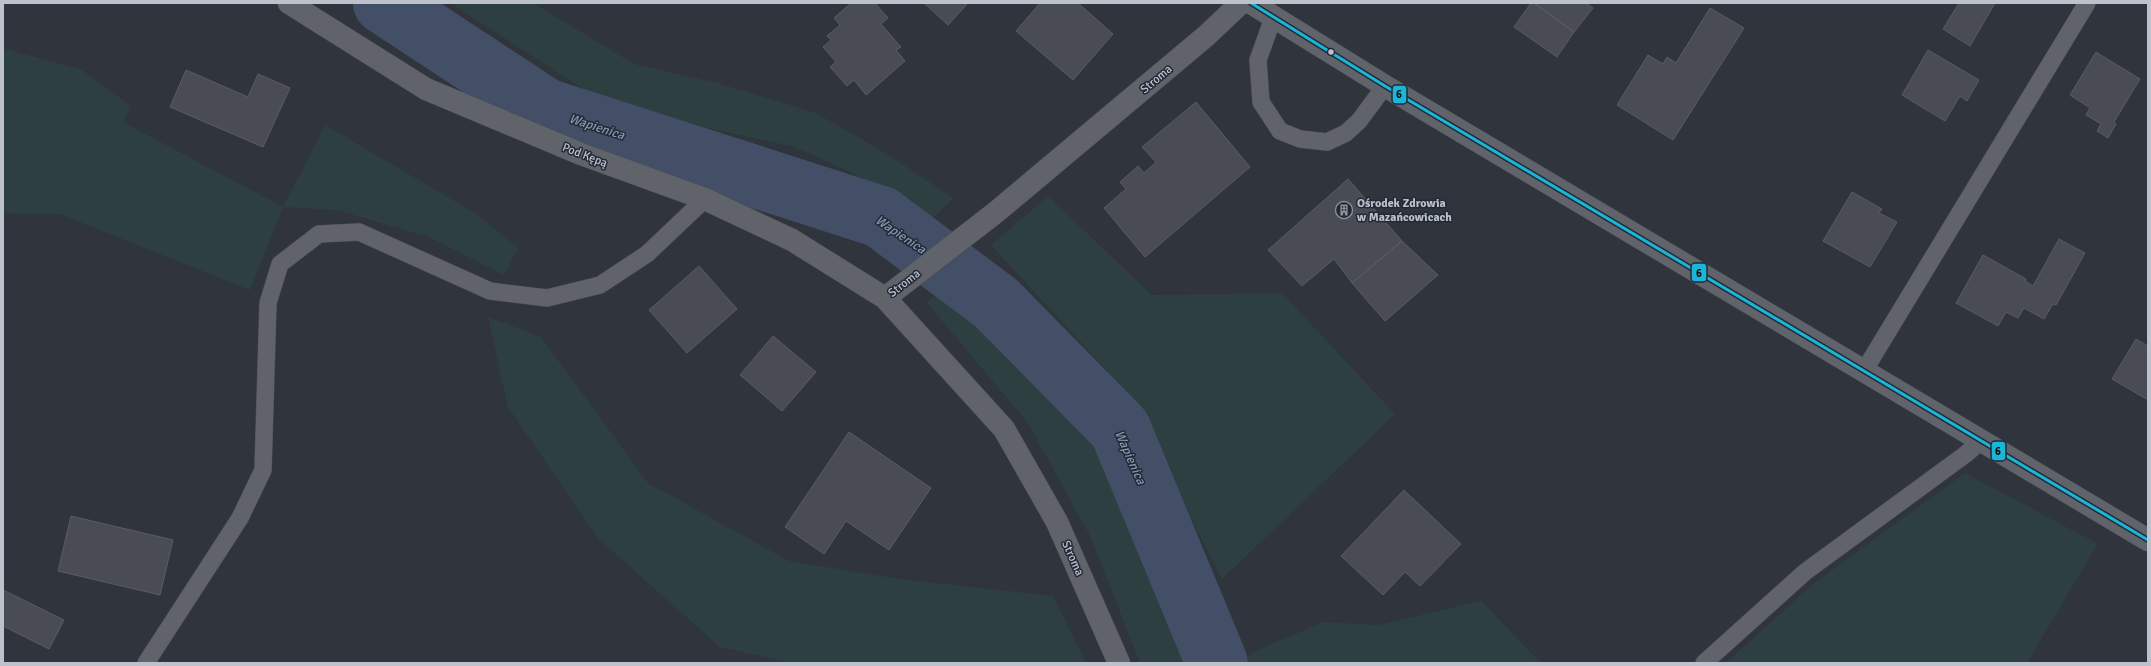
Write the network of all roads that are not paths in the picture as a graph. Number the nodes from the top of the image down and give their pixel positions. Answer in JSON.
{"nodes":[{"id":1,"x":289,"y":3,"type":"edge"},
{"id":2,"x":1242,"y":3,"type":"edge"},
{"id":3,"x":1251,"y":3,"type":"edge"},
{"id":4,"x":2087,"y":3,"type":"edge"},
{"id":5,"x":1273,"y":18,"type":"junction"},
{"id":6,"x":1385,"y":86,"type":"junction"},
{"id":7,"x":705,"y":199,"type":"junction"},
{"id":8,"x":885,"y":298,"type":"junction"},
{"id":9,"x":1864,"y":371,"type":"junction"},
{"id":10,"x":1982,"y":440,"type":"junction"},
{"id":11,"x":2148,"y":540,"type":"edge"},
{"id":12,"x":146,"y":663,"type":"edge"},
{"id":13,"x":1119,"y":663,"type":"edge"},
{"id":14,"x":1704,"y":663,"type":"edge"}],
"edges":[{"from":1,"to":7,"type":"street","name":"Pod Kępą"},
{"from":2,"to":8,"type":"street","name":"Stroma"},
{"from":3,"to":5,"type":"street"},
{"from":4,"to":9,"type":"lane"},
{"from":5,"to":6,"type":"street"},
{"from":5,"to":6,"type":"lane"},
{"from":6,"to":9,"type":"street"},
{"from":7,"to":8,"type":"street","name":"Pod Kępą"},
{"from":7,"to":12,"type":"lane"},
{"from":8,"to":13,"type":"street","name":"Stroma"},
{"from":9,"to":10,"type":"street"},
{"from":10,"to":11,"type":"street"},
{"from":10,"to":14,"type":"lane"}]}
